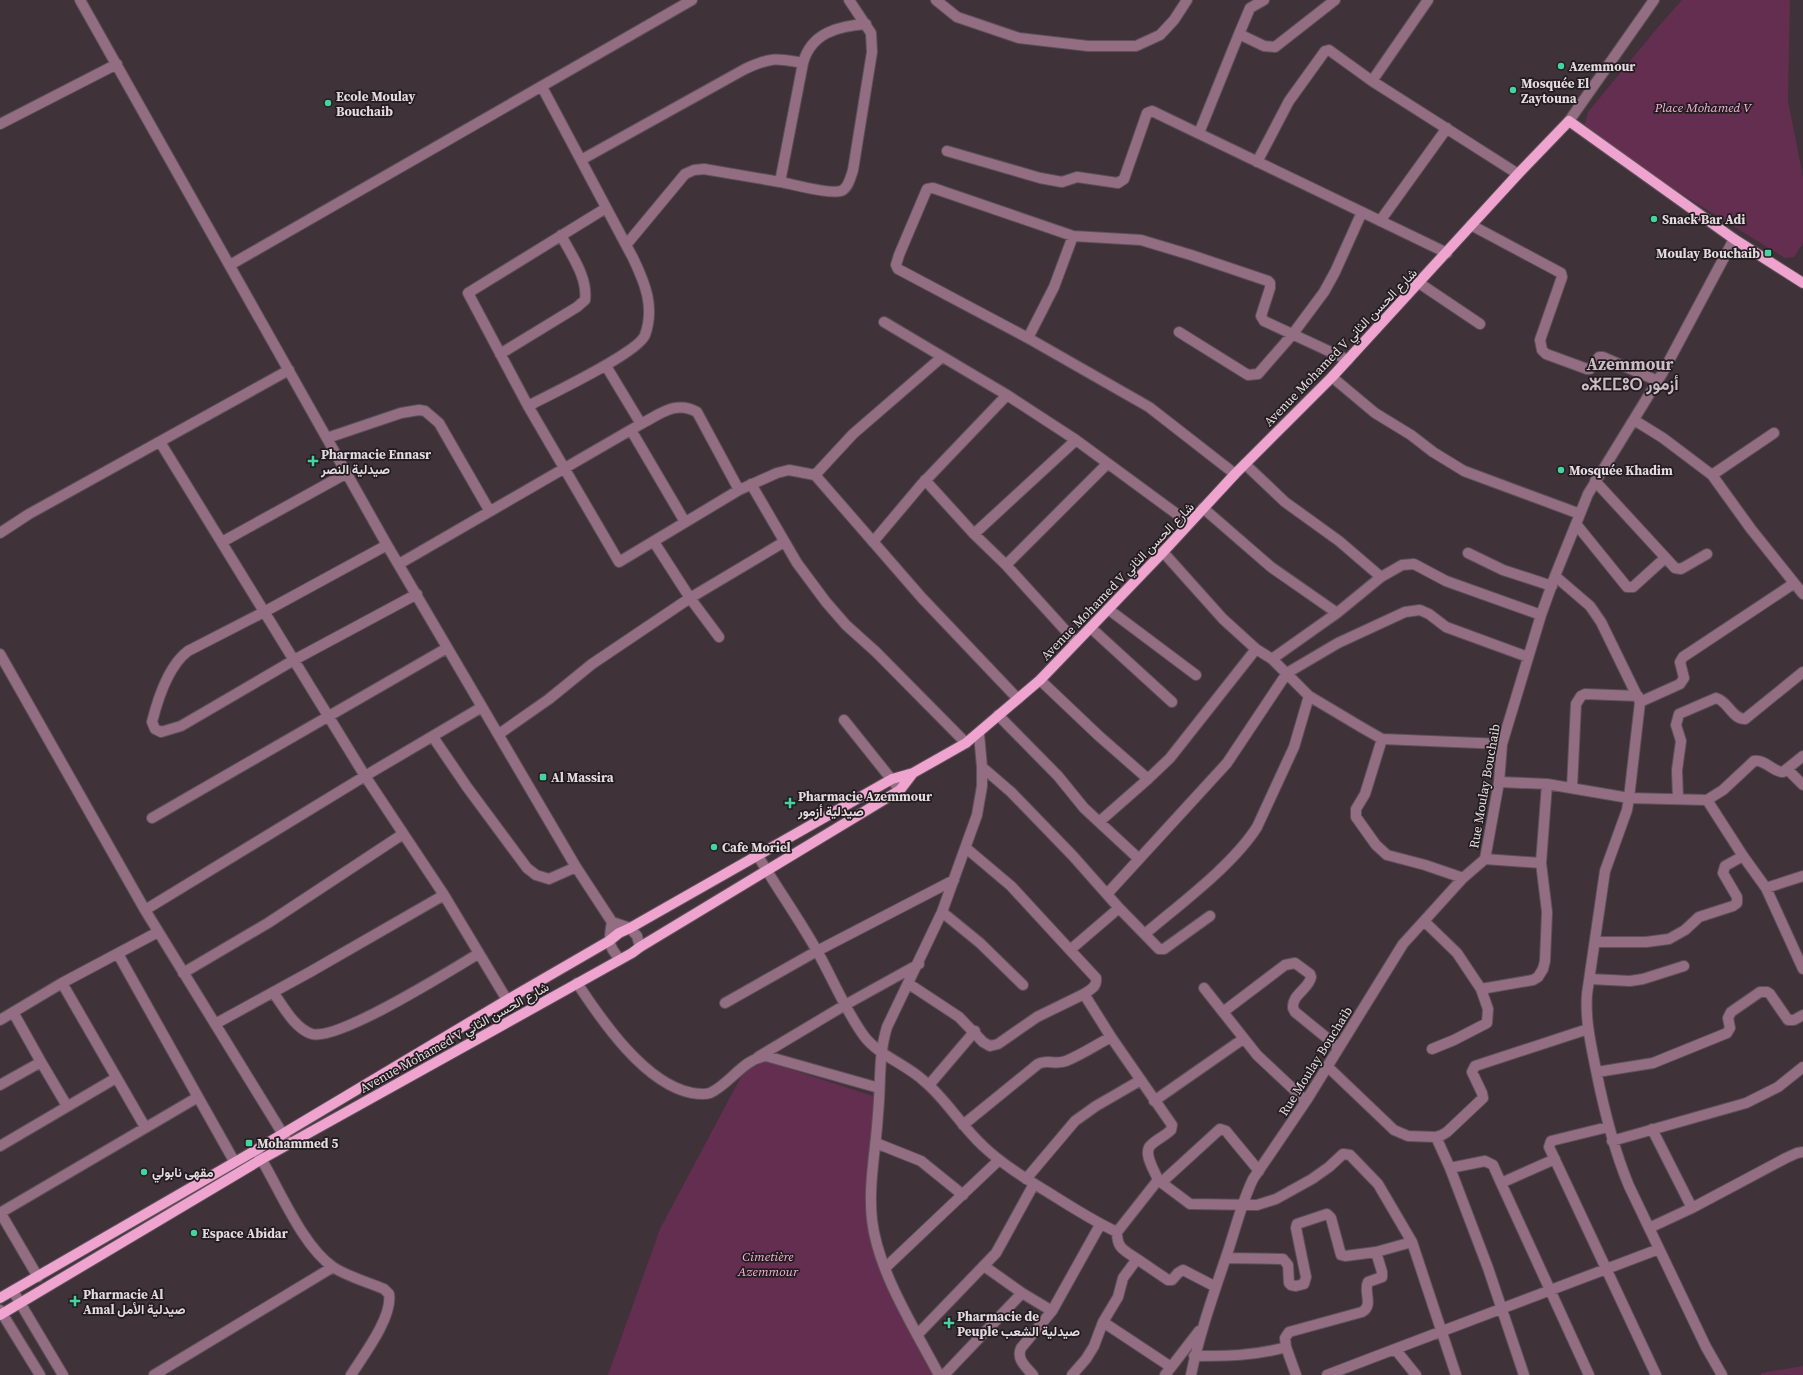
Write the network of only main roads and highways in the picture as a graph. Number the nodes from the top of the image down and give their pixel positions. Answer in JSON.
{"nodes":[{"id":1,"x":1803,"y":283,"type":"edge"},
{"id":2,"x":914,"y":773,"type":"junction"},
{"id":3,"x":259,"y":1154,"type":"junction"},
{"id":4,"x":0,"y":1298,"type":"edge"},
{"id":5,"x":1,"y":1313,"type":"edge"}],
"edges":[{"from":1,"to":2,"type":"main road","name":"Avenue Mohamed V شارع الحسن الثاني"},
{"from":2,"to":3,"type":"main road","name":"Avenue Mohamed V شارع الحسن الثاني"},
{"from":2,"to":3,"type":"main road","name":"Avenue Mohamed V شارع الحسن الثاني"},
{"from":3,"to":4,"type":"main road","name":"Avenue Mohamed V شارع الحسن الثاني"},
{"from":3,"to":5,"type":"main road","name":"Avenue Mohamed V شارع الحسن الثاني"}]}
